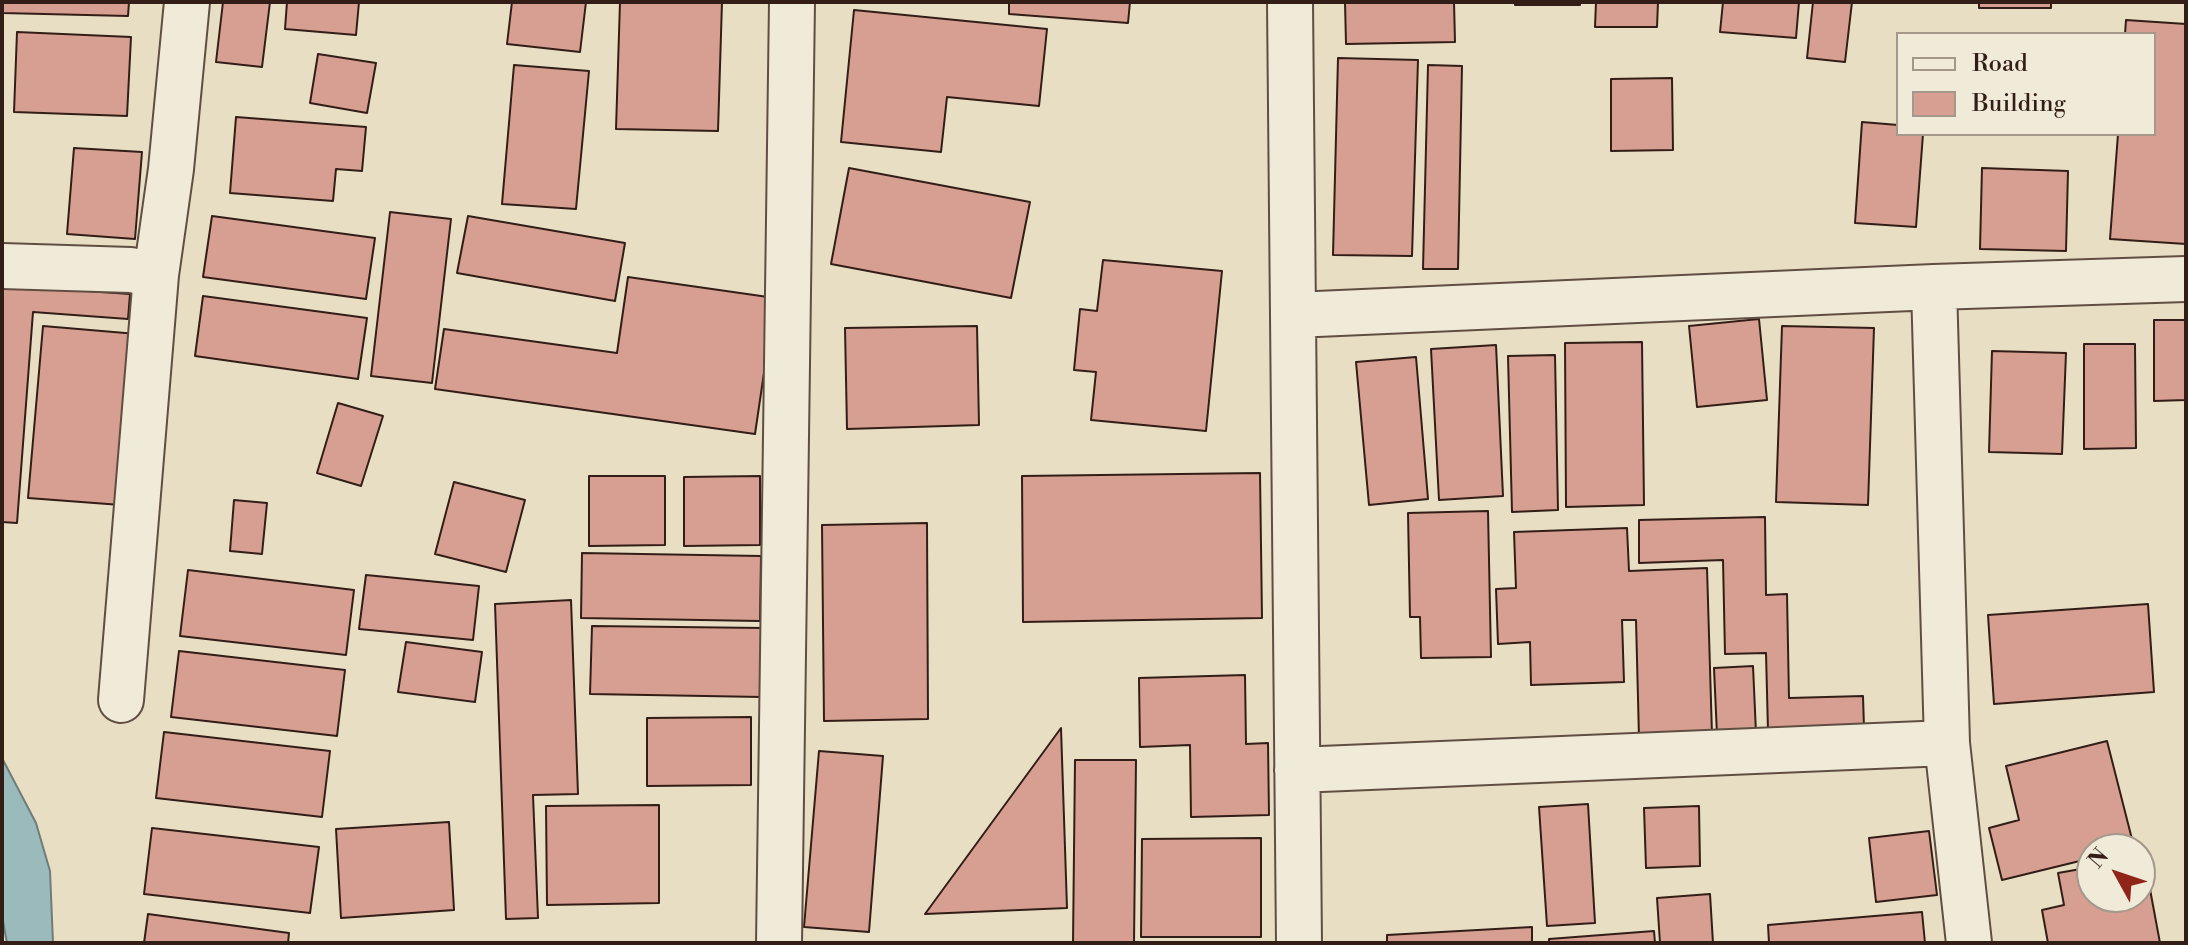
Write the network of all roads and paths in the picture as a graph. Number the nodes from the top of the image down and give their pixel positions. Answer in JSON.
{"nodes":[{"id":1,"x":187,"y":2,"type":"edge"},
{"id":2,"x":792,"y":2,"type":"edge"},
{"id":3,"x":1290,"y":2,"type":"edge"},
{"id":4,"x":2,"y":266,"type":"edge"},
{"id":5,"x":156,"y":275,"type":"junction"},
{"id":6,"x":2186,"y":279,"type":"edge"},
{"id":7,"x":1934,"y":287,"type":"junction"},
{"id":8,"x":1294,"y":315,"type":"junction"},
{"id":9,"x":121,"y":700,"type":"dead end"},
{"id":10,"x":1947,"y":743,"type":"junction"},
{"id":11,"x":1297,"y":770,"type":"junction"},
{"id":12,"x":779,"y":943,"type":"edge"},
{"id":13,"x":1299,"y":943,"type":"edge"},
{"id":14,"x":1969,"y":943,"type":"edge"}],
"edges":[{"from":1,"to":5,"type":"street"},
{"from":2,"to":12,"type":"street"},
{"from":3,"to":8,"type":"street"},
{"from":4,"to":5,"type":"street"},
{"from":5,"to":9,"type":"street"},
{"from":6,"to":7,"type":"street"},
{"from":7,"to":8,"type":"street"},
{"from":7,"to":10,"type":"street"},
{"from":8,"to":11,"type":"street"},
{"from":10,"to":11,"type":"street"},
{"from":10,"to":14,"type":"street"},
{"from":11,"to":13,"type":"street"}]}
